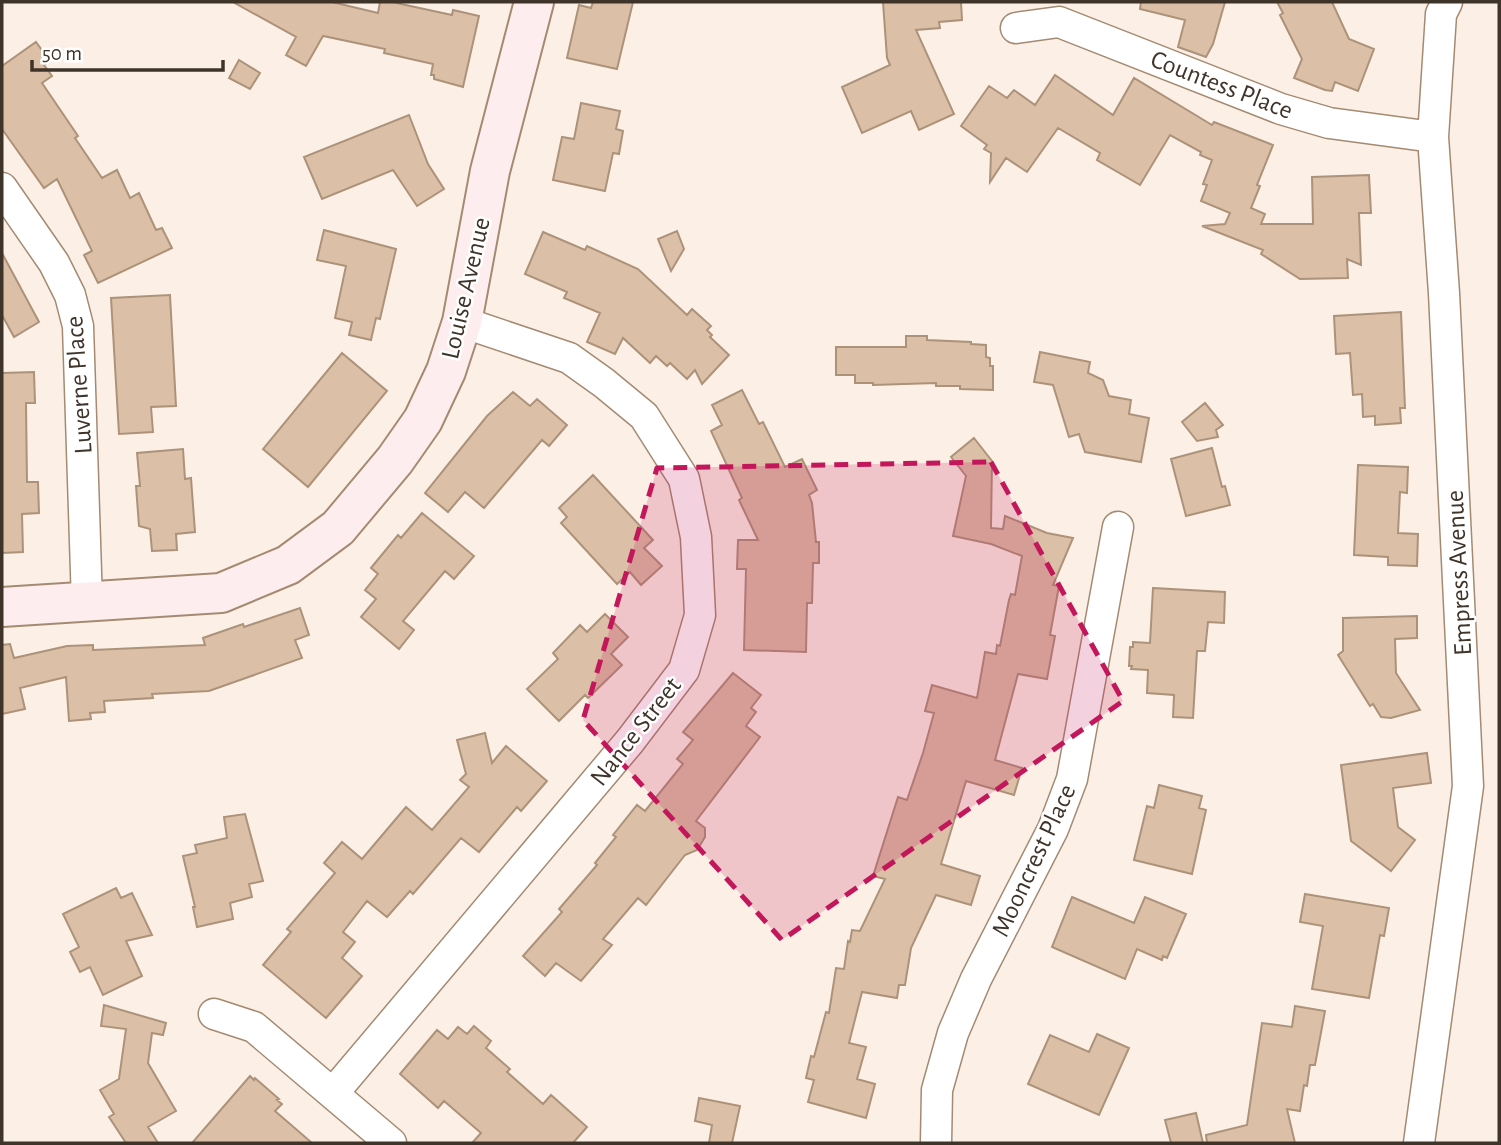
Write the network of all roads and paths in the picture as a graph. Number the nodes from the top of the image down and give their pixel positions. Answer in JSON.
{"nodes":[{"id":1,"x":1447,"y":2,"type":"edge"},
{"id":2,"x":528,"y":3,"type":"edge"},
{"id":3,"x":1016,"y":29,"type":"dead end"},
{"id":4,"x":1433,"y":137,"type":"junction"},
{"id":5,"x":2,"y":188,"type":"edge"},
{"id":6,"x":462,"y":322,"type":"junction"},
{"id":7,"x":1118,"y":527,"type":"dead end"},
{"id":8,"x":87,"y":603,"type":"junction"},
{"id":9,"x":2,"y":607,"type":"edge"},
{"id":10,"x":214,"y":1014,"type":"dead end"},
{"id":11,"x":334,"y":1092,"type":"junction"},
{"id":12,"x":391,"y":1143,"type":"edge"},
{"id":13,"x":936,"y":1143,"type":"edge"},
{"id":14,"x":1419,"y":1143,"type":"edge"}],
"edges":[{"from":1,"to":4,"type":"street","name":"Empress Avenue"},
{"from":2,"to":6,"type":"street","name":"Louise Avenue"},
{"from":3,"to":4,"type":"street","name":"Countess Place"},
{"from":4,"to":14,"type":"street","name":"Empress Avenue"},
{"from":5,"to":8,"type":"street","name":"Luverne Place"},
{"from":6,"to":8,"type":"street","name":"Louise Avenue"},
{"from":6,"to":11,"type":"street","name":"Nance Street"},
{"from":7,"to":13,"type":"street","name":"Mooncrest Place"},
{"from":8,"to":9,"type":"street","name":"Louise Avenue"},
{"from":10,"to":11,"type":"street"},
{"from":11,"to":12,"type":"street"}]}
